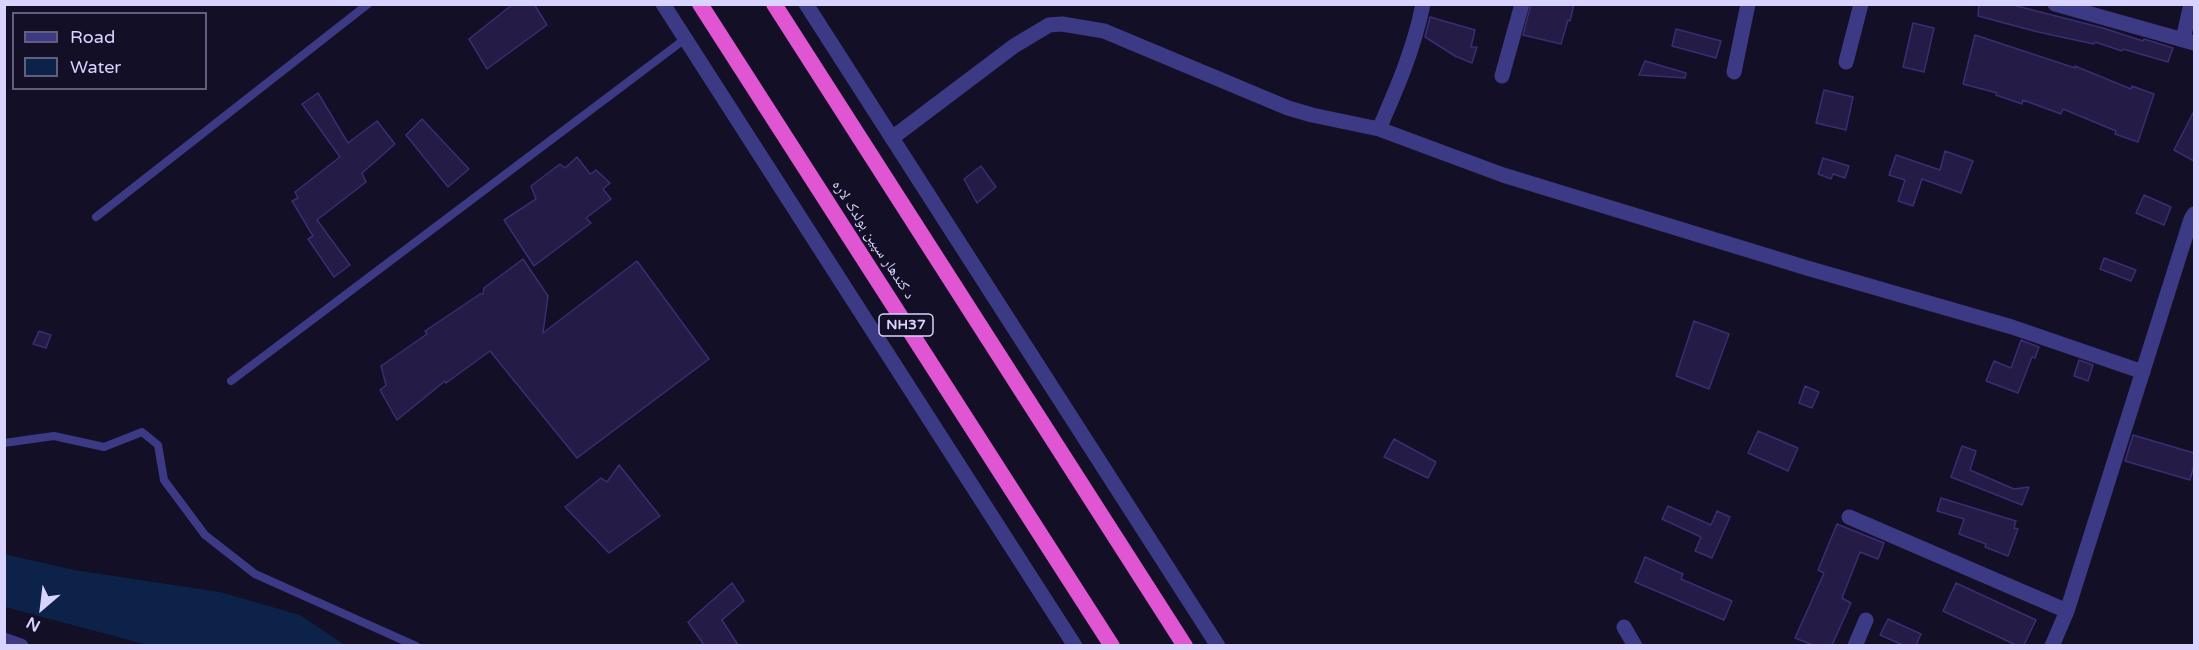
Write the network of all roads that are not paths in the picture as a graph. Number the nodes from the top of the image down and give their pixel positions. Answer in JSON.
{"nodes":[{"id":1,"x":368,"y":4,"type":"edge"},
{"id":2,"x":663,"y":4,"type":"edge"},
{"id":3,"x":700,"y":4,"type":"edge"},
{"id":4,"x":774,"y":4,"type":"edge"},
{"id":5,"x":806,"y":4,"type":"edge"},
{"id":6,"x":1423,"y":4,"type":"edge"},
{"id":7,"x":1522,"y":4,"type":"edge"},
{"id":8,"x":1748,"y":4,"type":"edge"},
{"id":9,"x":1861,"y":4,"type":"edge"},
{"id":10,"x":2055,"y":4,"type":"edge"},
{"id":11,"x":2191,"y":4,"type":"edge"},
{"id":12,"x":2079,"y":8,"type":"edge"},
{"id":13,"x":685,"y":39,"type":"junction"},
{"id":14,"x":2189,"y":41,"type":"edge"},
{"id":15,"x":1846,"y":62,"type":"dead end"},
{"id":16,"x":1734,"y":72,"type":"dead end"},
{"id":17,"x":1502,"y":76,"type":"dead end"},
{"id":18,"x":1379,"y":129,"type":"junction"},
{"id":19,"x":892,"y":138,"type":"junction"},
{"id":20,"x":2194,"y":214,"type":"edge"},
{"id":21,"x":96,"y":216,"type":"dead end"},
{"id":22,"x":2143,"y":372,"type":"junction"},
{"id":23,"x":231,"y":381,"type":"dead end"},
{"id":24,"x":4,"y":443,"type":"edge"},
{"id":25,"x":1849,"y":517,"type":"dead end"},
{"id":26,"x":2067,"y":611,"type":"junction"},
{"id":27,"x":1866,"y":620,"type":"dead end"},
{"id":28,"x":1624,"y":627,"type":"dead end"},
{"id":29,"x":4,"y":640,"type":"edge"},
{"id":30,"x":21,"y":645,"type":"edge"},
{"id":31,"x":416,"y":645,"type":"edge"},
{"id":32,"x":1075,"y":645,"type":"edge"},
{"id":33,"x":1112,"y":645,"type":"edge"},
{"id":34,"x":1185,"y":645,"type":"edge"},
{"id":35,"x":1218,"y":645,"type":"edge"},
{"id":36,"x":1635,"y":645,"type":"edge"},
{"id":37,"x":1855,"y":645,"type":"edge"},
{"id":38,"x":2052,"y":645,"type":"edge"}],
"edges":[{"from":1,"to":21,"type":"lane"},
{"from":2,"to":13,"type":"street"},
{"from":3,"to":33,"type":"highway","name":"د کندهار سپین بولدک لاره","number":"NH37"},
{"from":4,"to":34,"type":"highway"},
{"from":5,"to":19,"type":"street"},
{"from":6,"to":18,"type":"street"},
{"from":7,"to":17,"type":"street"},
{"from":8,"to":16,"type":"street"},
{"from":9,"to":15,"type":"street"},
{"from":10,"to":12,"type":"street"},
{"from":11,"to":14,"type":"street"},
{"from":12,"to":14,"type":"street"},
{"from":13,"to":23,"type":"lane"},
{"from":13,"to":32,"type":"street"},
{"from":18,"to":19,"type":"street"},
{"from":18,"to":22,"type":"street"},
{"from":19,"to":35,"type":"street"},
{"from":20,"to":22,"type":"street"},
{"from":22,"to":26,"type":"street"},
{"from":24,"to":31,"type":"lane"},
{"from":25,"to":26,"type":"street"},
{"from":26,"to":38,"type":"street"},
{"from":27,"to":37,"type":"street"},
{"from":28,"to":36,"type":"street"},
{"from":29,"to":30,"type":"street"}]}
